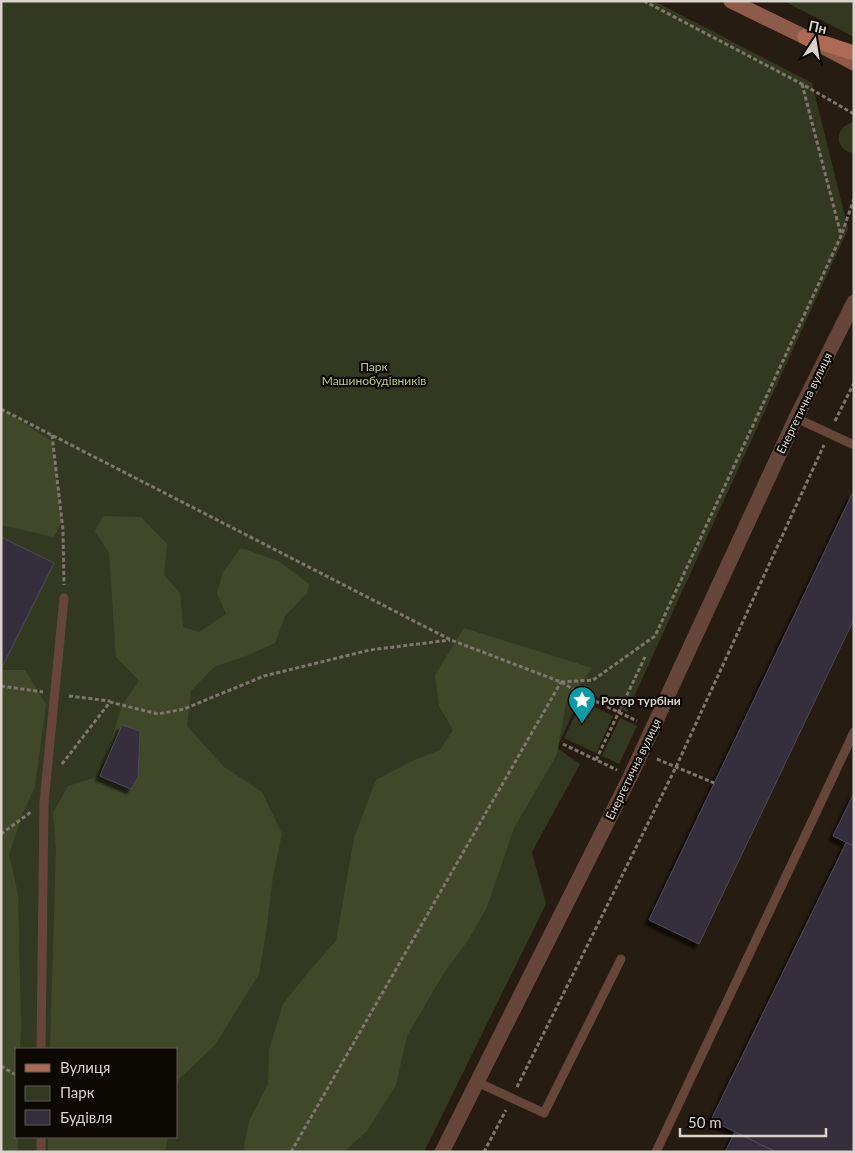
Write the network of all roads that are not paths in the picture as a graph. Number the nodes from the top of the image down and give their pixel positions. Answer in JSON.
{"nodes":[{"id":1,"x":731,"y":1,"type":"edge"},
{"id":2,"x":804,"y":37,"type":"junction"},
{"id":3,"x":854,"y":53,"type":"edge"},
{"id":4,"x":854,"y":63,"type":"edge"},
{"id":5,"x":854,"y":302,"type":"edge"},
{"id":6,"x":796,"y":418,"type":"junction"},
{"id":7,"x":854,"y":445,"type":"edge"},
{"id":8,"x":64,"y":598,"type":"road end"},
{"id":9,"x":854,"y":732,"type":"edge"},
{"id":10,"x":621,"y":959,"type":"dead end"},
{"id":11,"x":41,"y":1048,"type":"edge"},
{"id":12,"x":477,"y":1082,"type":"junction"},
{"id":13,"x":41,"y":1138,"type":"edge"},
{"id":14,"x":41,"y":1152,"type":"edge"},
{"id":15,"x":442,"y":1152,"type":"edge"},
{"id":16,"x":656,"y":1152,"type":"edge"}],
"edges":[{"from":1,"to":2,"type":"main road"},
{"from":2,"to":3,"type":"main road"},
{"from":2,"to":4,"type":"main road"},
{"from":5,"to":6,"type":"street","name":"Енергетична вулиця"},
{"from":6,"to":7,"type":"lane"},
{"from":6,"to":12,"type":"street","name":"Енергетична вулиця"},
{"from":8,"to":11,"type":"lane"},
{"from":9,"to":16,"type":"lane"},
{"from":10,"to":12,"type":"lane"},
{"from":12,"to":15,"type":"street","name":"Енергетична вулиця"},
{"from":13,"to":14,"type":"lane"}]}
